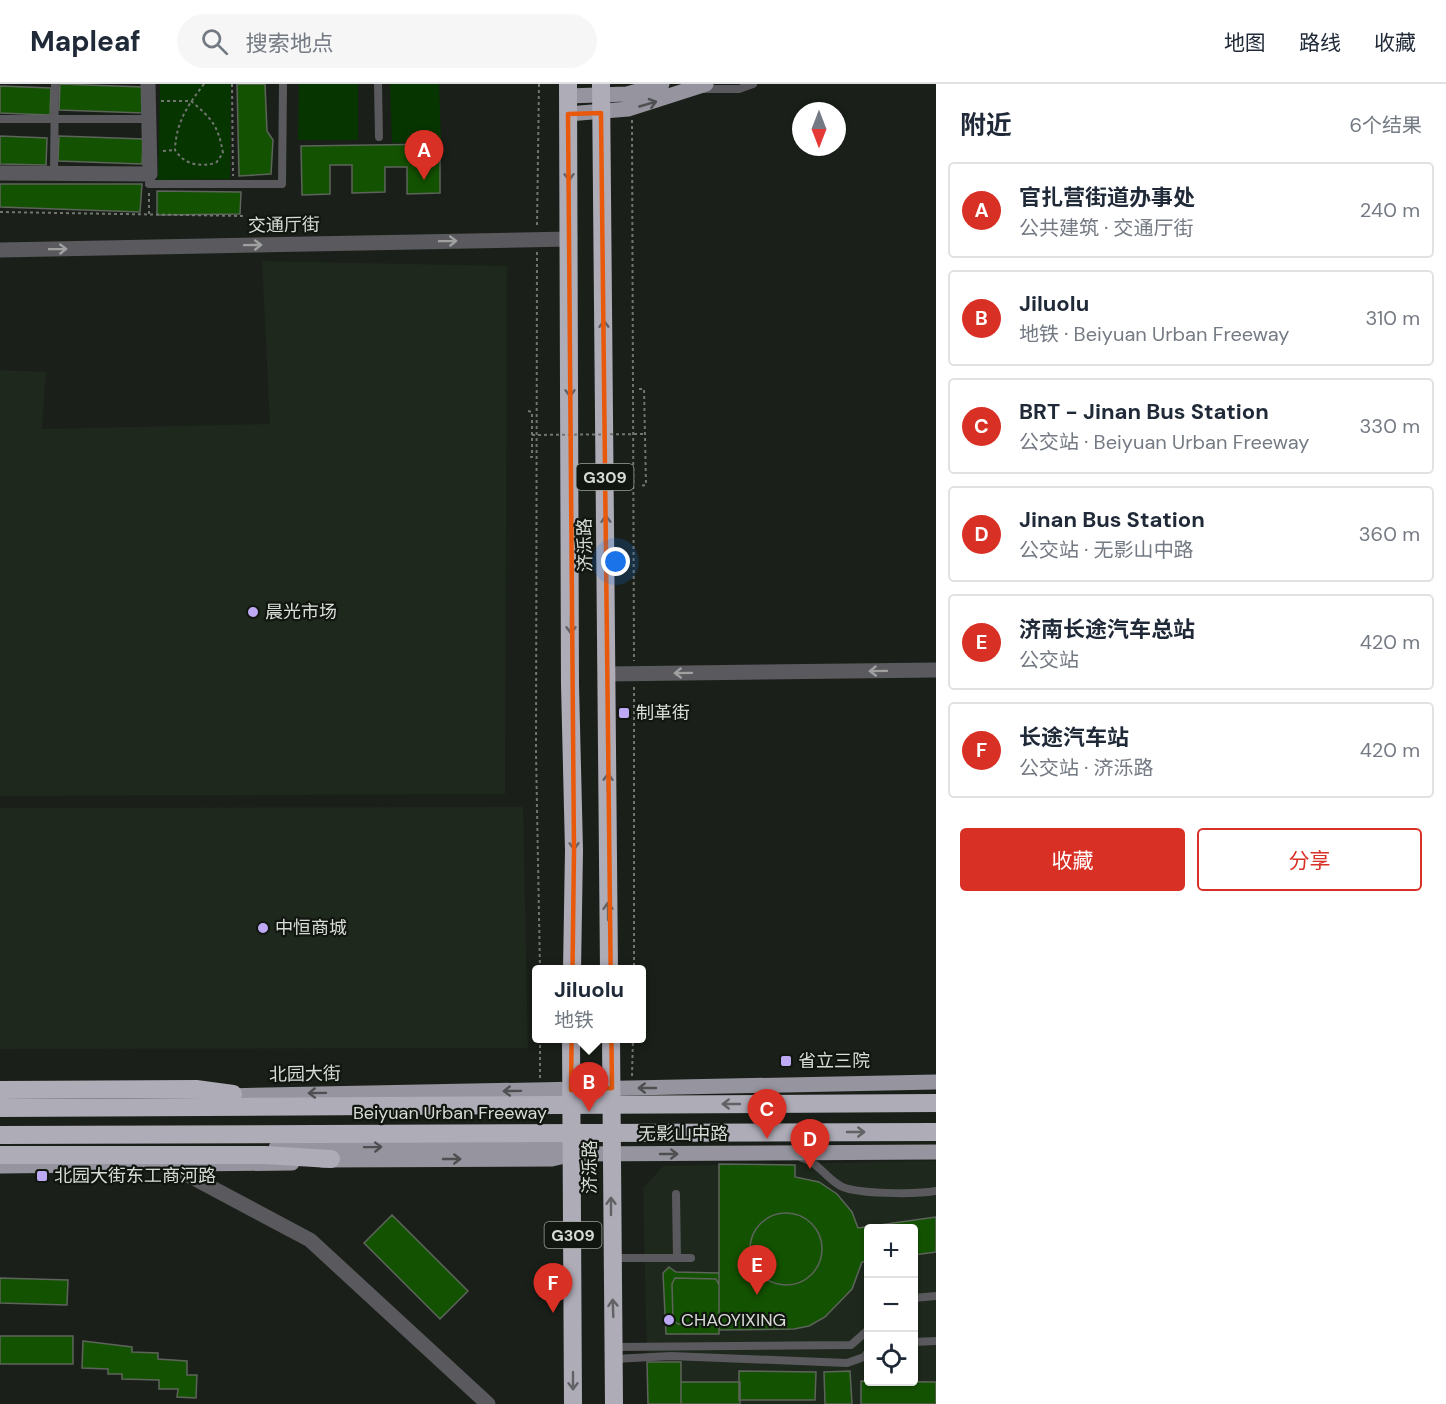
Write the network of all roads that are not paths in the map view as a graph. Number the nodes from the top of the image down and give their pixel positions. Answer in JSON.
{"nodes":[{"id":1,"x":55,"y":84,"type":"edge"},
{"id":2,"x":148,"y":84,"type":"edge"},
{"id":3,"x":283,"y":84,"type":"edge"},
{"id":4,"x":378,"y":84,"type":"edge"},
{"id":5,"x":662,"y":84,"type":"edge"},
{"id":6,"x":753,"y":84,"type":"edge"},
{"id":7,"x":700,"y":86,"type":"edge"},
{"id":8,"x":568,"y":98,"type":"edge"},
{"id":9,"x":601,"y":98,"type":"edge"},
{"id":10,"x":0,"y":119,"type":"edge"},
{"id":11,"x":56,"y":119,"type":"junction"},
{"id":12,"x":149,"y":119,"type":"junction"},
{"id":13,"x":379,"y":137,"type":"dead end"},
{"id":14,"x":0,"y":173,"type":"edge"},
{"id":15,"x":54,"y":173,"type":"junction"},
{"id":16,"x":150,"y":179,"type":"junction"},
{"id":17,"x":570,"y":239,"type":"junction"},
{"id":18,"x":0,"y":250,"type":"edge"},
{"id":19,"x":936,"y":670,"type":"edge"},
{"id":20,"x":608,"y":674,"type":"junction"},
{"id":21,"x":572,"y":965,"type":"edge"},
{"id":22,"x":609,"y":965,"type":"edge"},
{"id":23,"x":572,"y":1043,"type":"edge"},
{"id":24,"x":611,"y":1043,"type":"edge"},
{"id":25,"x":936,"y":1082,"type":"edge"},
{"id":26,"x":612,"y":1088,"type":"junction"},
{"id":27,"x":0,"y":1090,"type":"edge"},
{"id":28,"x":571,"y":1090,"type":"junction"},
{"id":29,"x":233,"y":1094,"type":"junction"},
{"id":30,"x":936,"y":1103,"type":"edge"},
{"id":31,"x":0,"y":1106,"type":"edge"},
{"id":32,"x":936,"y":1132,"type":"edge"},
{"id":33,"x":0,"y":1136,"type":"edge"},
{"id":34,"x":285,"y":1148,"type":"junction"},
{"id":35,"x":0,"y":1149,"type":"edge"},
{"id":36,"x":936,"y":1152,"type":"edge"},
{"id":37,"x":786,"y":1153,"type":"junction"},
{"id":38,"x":573,"y":1154,"type":"junction"},
{"id":39,"x":610,"y":1154,"type":"junction"},
{"id":40,"x":0,"y":1155,"type":"edge"},
{"id":41,"x":331,"y":1159,"type":"junction"},
{"id":42,"x":0,"y":1166,"type":"edge"},
{"id":43,"x":171,"y":1166,"type":"junction"},
{"id":44,"x":936,"y":1191,"type":"edge"},
{"id":45,"x":676,"y":1194,"type":"dead end"},
{"id":46,"x":611,"y":1258,"type":"junction"},
{"id":47,"x":677,"y":1258,"type":"junction"},
{"id":48,"x":691,"y":1258,"type":"dead end"},
{"id":49,"x":936,"y":1296,"type":"edge"},
{"id":50,"x":918,"y":1298,"type":"edge"},
{"id":51,"x":866,"y":1332,"type":"edge"},
{"id":52,"x":936,"y":1341,"type":"edge"},
{"id":53,"x":918,"y":1342,"type":"edge"},
{"id":54,"x":614,"y":1353,"type":"junction"},
{"id":55,"x":864,"y":1357,"type":"edge"},
{"id":56,"x":488,"y":1404,"type":"edge"},
{"id":57,"x":573,"y":1404,"type":"edge"},
{"id":58,"x":614,"y":1404,"type":"edge"}],
"edges":[{"from":1,"to":11,"type":"lane"},
{"from":2,"to":12,"type":"street"},
{"from":3,"to":16,"type":"lane"},
{"from":4,"to":13,"type":"lane"},
{"from":5,"to":9,"type":"main road"},
{"from":6,"to":7,"type":"lane"},
{"from":9,"to":7,"type":"main road","one_way":true},
{"from":8,"to":9,"type":"main road"},
{"from":8,"to":17,"type":"highway","name":"济泺路","number":"G309","one_way":true},
{"from":20,"to":9,"type":"highway","name":"济泺路","number":"G309","one_way":true},
{"from":10,"to":11,"type":"lane"},
{"from":11,"to":12,"type":"lane"},
{"from":11,"to":15,"type":"lane"},
{"from":12,"to":16,"type":"street"},
{"from":14,"to":15,"type":"street"},
{"from":15,"to":16,"type":"street"},
{"from":18,"to":17,"type":"street","name":"交通厅街","one_way":true},
{"from":17,"to":21,"type":"highway","name":"济泺路","number":"G309","one_way":true},
{"from":19,"to":20,"type":"street","one_way":true},
{"from":22,"to":20,"type":"highway","name":"济泺路","number":"G309","one_way":true},
{"from":23,"to":28,"type":"highway","name":"济泺路","number":"G309"},
{"from":24,"to":26,"type":"highway","name":"济泺路","number":"G309"},
{"from":25,"to":26,"type":"main road","one_way":true},
{"from":26,"to":28,"type":"main road","name":"北园大街"},
{"from":26,"to":39,"type":"highway","name":"济泺路","number":"G309"},
{"from":27,"to":29,"type":"highway"},
{"from":28,"to":29,"type":"main road","name":"北园大街","one_way":true},
{"from":28,"to":38,"type":"highway","name":"济泺路","number":"G309"},
{"from":29,"to":31,"type":"main road","name":"北园大街"},
{"from":30,"to":31,"type":"highway","name":"Beiyuan Urban Freeway","one_way":true,"bridge":true},
{"from":33,"to":32,"type":"highway","name":"Beiyuan Urban Freeway","one_way":true,"bridge":true},
{"from":34,"to":35,"type":"main road"},
{"from":34,"to":38,"type":"main road","one_way":true},
{"from":34,"to":41,"type":"main road"},
{"from":36,"to":37,"type":"main road","name":"无影山中路"},
{"from":39,"to":37,"type":"main road","name":"无影山中路","one_way":true},
{"from":37,"to":44,"type":"lane"},
{"from":38,"to":39,"type":"main road"},
{"from":41,"to":38,"type":"main road","one_way":true},
{"from":38,"to":57,"type":"highway","name":"济泺路","number":"G309","one_way":true},
{"from":46,"to":39,"type":"highway","name":"济泺路","number":"G309","one_way":true},
{"from":40,"to":41,"type":"highway"},
{"from":41,"to":43,"type":"main road"},
{"from":42,"to":43,"type":"main road"},
{"from":43,"to":56,"type":"street"},
{"from":45,"to":47,"type":"lane"},
{"from":46,"to":47,"type":"lane"},
{"from":54,"to":46,"type":"highway","name":"济泺路","number":"G309","one_way":true},
{"from":47,"to":48,"type":"lane"},
{"from":49,"to":50,"type":"lane"},
{"from":51,"to":54,"type":"lane"},
{"from":52,"to":53,"type":"lane"},
{"from":54,"to":55,"type":"lane"},
{"from":54,"to":58,"type":"highway","name":"济泺路","number":"G309"}]}
